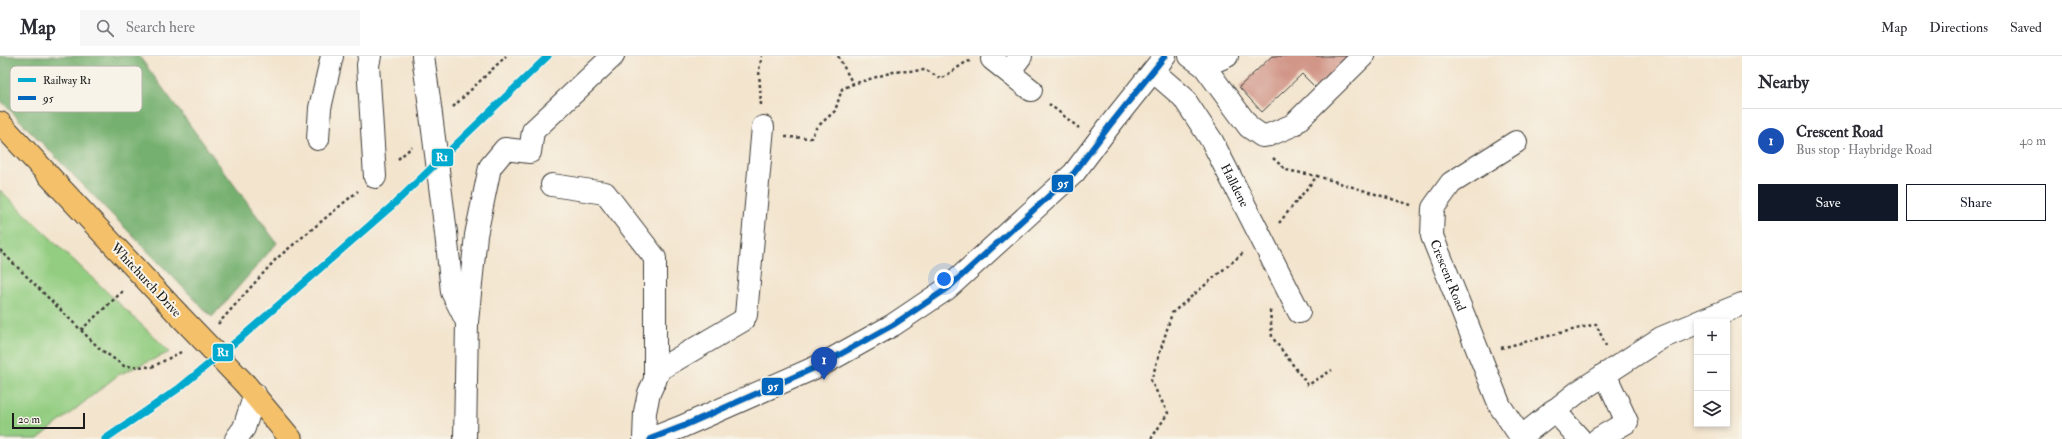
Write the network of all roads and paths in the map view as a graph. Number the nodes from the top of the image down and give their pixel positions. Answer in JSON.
{"nodes":[{"id":1,"x":332,"y":56,"type":"edge"},
{"id":2,"x":370,"y":56,"type":"edge"},
{"id":3,"x":423,"y":56,"type":"edge"},
{"id":4,"x":506,"y":56,"type":"edge"},
{"id":5,"x":613,"y":56,"type":"edge"},
{"id":6,"x":762,"y":56,"type":"edge"},
{"id":7,"x":838,"y":56,"type":"edge"},
{"id":8,"x":1227,"y":56,"type":"edge"},
{"id":9,"x":1363,"y":56,"type":"edge"},
{"id":10,"x":992,"y":59,"type":"joint"},
{"id":11,"x":1197,"y":61,"type":"edge"},
{"id":12,"x":1015,"y":64,"type":"edge"},
{"id":13,"x":1159,"y":64,"type":"edge"},
{"id":14,"x":853,"y":84,"type":"junction"},
{"id":15,"x":1031,"y":90,"type":"joint"},
{"id":16,"x":451,"y":110,"type":"dead end"},
{"id":17,"x":0,"y":123,"type":"edge"},
{"id":18,"x":763,"y":131,"type":"junction"},
{"id":19,"x":1269,"y":135,"type":"junction"},
{"id":20,"x":318,"y":139,"type":"dead end"},
{"id":21,"x":418,"y":142,"type":"dead end"},
{"id":22,"x":1097,"y":142,"type":"junction"},
{"id":23,"x":1516,"y":142,"type":"dead end"},
{"id":24,"x":1316,"y":176,"type":"junction"},
{"id":25,"x":375,"y":177,"type":"junction"},
{"id":26,"x":552,"y":185,"type":"dead end"},
{"id":27,"x":1433,"y":212,"type":"junction"},
{"id":28,"x":1261,"y":238,"type":"junction"},
{"id":29,"x":0,"y":250,"type":"edge"},
{"id":30,"x":124,"y":290,"type":"dead end"},
{"id":31,"x":1742,"y":304,"type":"edge"},
{"id":32,"x":1270,"y":309,"type":"dead end"},
{"id":33,"x":1299,"y":312,"type":"dead end"},
{"id":34,"x":1705,"y":319,"type":"edge"},
{"id":35,"x":467,"y":322,"type":"junction"},
{"id":36,"x":1694,"y":324,"type":"edge"},
{"id":37,"x":215,"y":327,"type":"dead end"},
{"id":38,"x":81,"y":330,"type":"junction"},
{"id":39,"x":185,"y":349,"type":"dead end"},
{"id":40,"x":1479,"y":354,"type":"junction"},
{"id":41,"x":1332,"y":370,"type":"dead end"},
{"id":42,"x":1610,"y":371,"type":"junction"},
{"id":43,"x":655,"y":381,"type":"junction"},
{"id":44,"x":250,"y":389,"type":"junction"},
{"id":45,"x":1554,"y":410,"type":"junction"},
{"id":46,"x":1630,"y":431,"type":"edge"},
{"id":47,"x":684,"y":433,"type":"edge"},
{"id":48,"x":1519,"y":438,"type":"edge"},
{"id":49,"x":236,"y":439,"type":"edge"},
{"id":50,"x":291,"y":439,"type":"edge"},
{"id":51,"x":465,"y":439,"type":"edge"},
{"id":52,"x":644,"y":439,"type":"edge"},
{"id":53,"x":650,"y":439,"type":"edge"},
{"id":54,"x":1151,"y":439,"type":"edge"},
{"id":55,"x":1580,"y":439,"type":"edge"},
{"id":56,"x":1598,"y":439,"type":"edge"}],
"edges":[{"from":1,"to":20,"type":"street"},
{"from":2,"to":25,"type":"street"},
{"from":3,"to":35,"type":"street","bridge":true},
{"from":4,"to":16,"type":"path"},
{"from":5,"to":35,"type":"street"},
{"from":6,"to":18,"type":"path"},
{"from":7,"to":14,"type":"path"},
{"from":8,"to":11,"type":"street"},
{"from":9,"to":19,"type":"street"},
{"from":10,"to":12,"type":"street"},
{"from":10,"to":14,"type":"path"},
{"from":11,"to":19,"type":"street"},
{"from":12,"to":15,"type":"street"},
{"from":13,"to":22,"type":"street"},
{"from":13,"to":28,"type":"street","name":"Halldene"},
{"from":14,"to":18,"type":"path"},
{"from":15,"to":22,"type":"path"},
{"from":17,"to":44,"type":"main road","name":"Whitchurch Drive","bridge":true},
{"from":18,"to":43,"type":"street"},
{"from":19,"to":24,"type":"path"},
{"from":21,"to":25,"type":"path"},
{"from":22,"to":47,"type":"street"},
{"from":23,"to":27,"type":"street","name":"Crescent Road"},
{"from":24,"to":27,"type":"path"},
{"from":24,"to":28,"type":"path"},
{"from":25,"to":37,"type":"path"},
{"from":26,"to":43,"type":"street"},
{"from":27,"to":40,"type":"street","name":"Crescent Road"},
{"from":28,"to":33,"type":"street","name":"Halldene"},
{"from":28,"to":54,"type":"path"},
{"from":29,"to":38,"type":"path"},
{"from":30,"to":38,"type":"path"},
{"from":31,"to":34,"type":"street","name":"Crescent Road"},
{"from":32,"to":41,"type":"path"},
{"from":35,"to":51,"type":"street"},
{"from":36,"to":42,"type":"street","name":"Crescent Road"},
{"from":38,"to":39,"type":"path"},
{"from":40,"to":42,"type":"path"},
{"from":40,"to":48,"type":"street","name":"Crescent Road"},
{"from":42,"to":45,"type":"street","name":"Crescent Road"},
{"from":42,"to":46,"type":"street"},
{"from":43,"to":52,"type":"street"},
{"from":44,"to":49,"type":"street"},
{"from":44,"to":50,"type":"main road","name":"Whitchurch Drive"},
{"from":45,"to":48,"type":"street","name":"Crescent Road"},
{"from":45,"to":55,"type":"street"},
{"from":46,"to":56,"type":"street"},
{"from":47,"to":53,"type":"street"}]}
